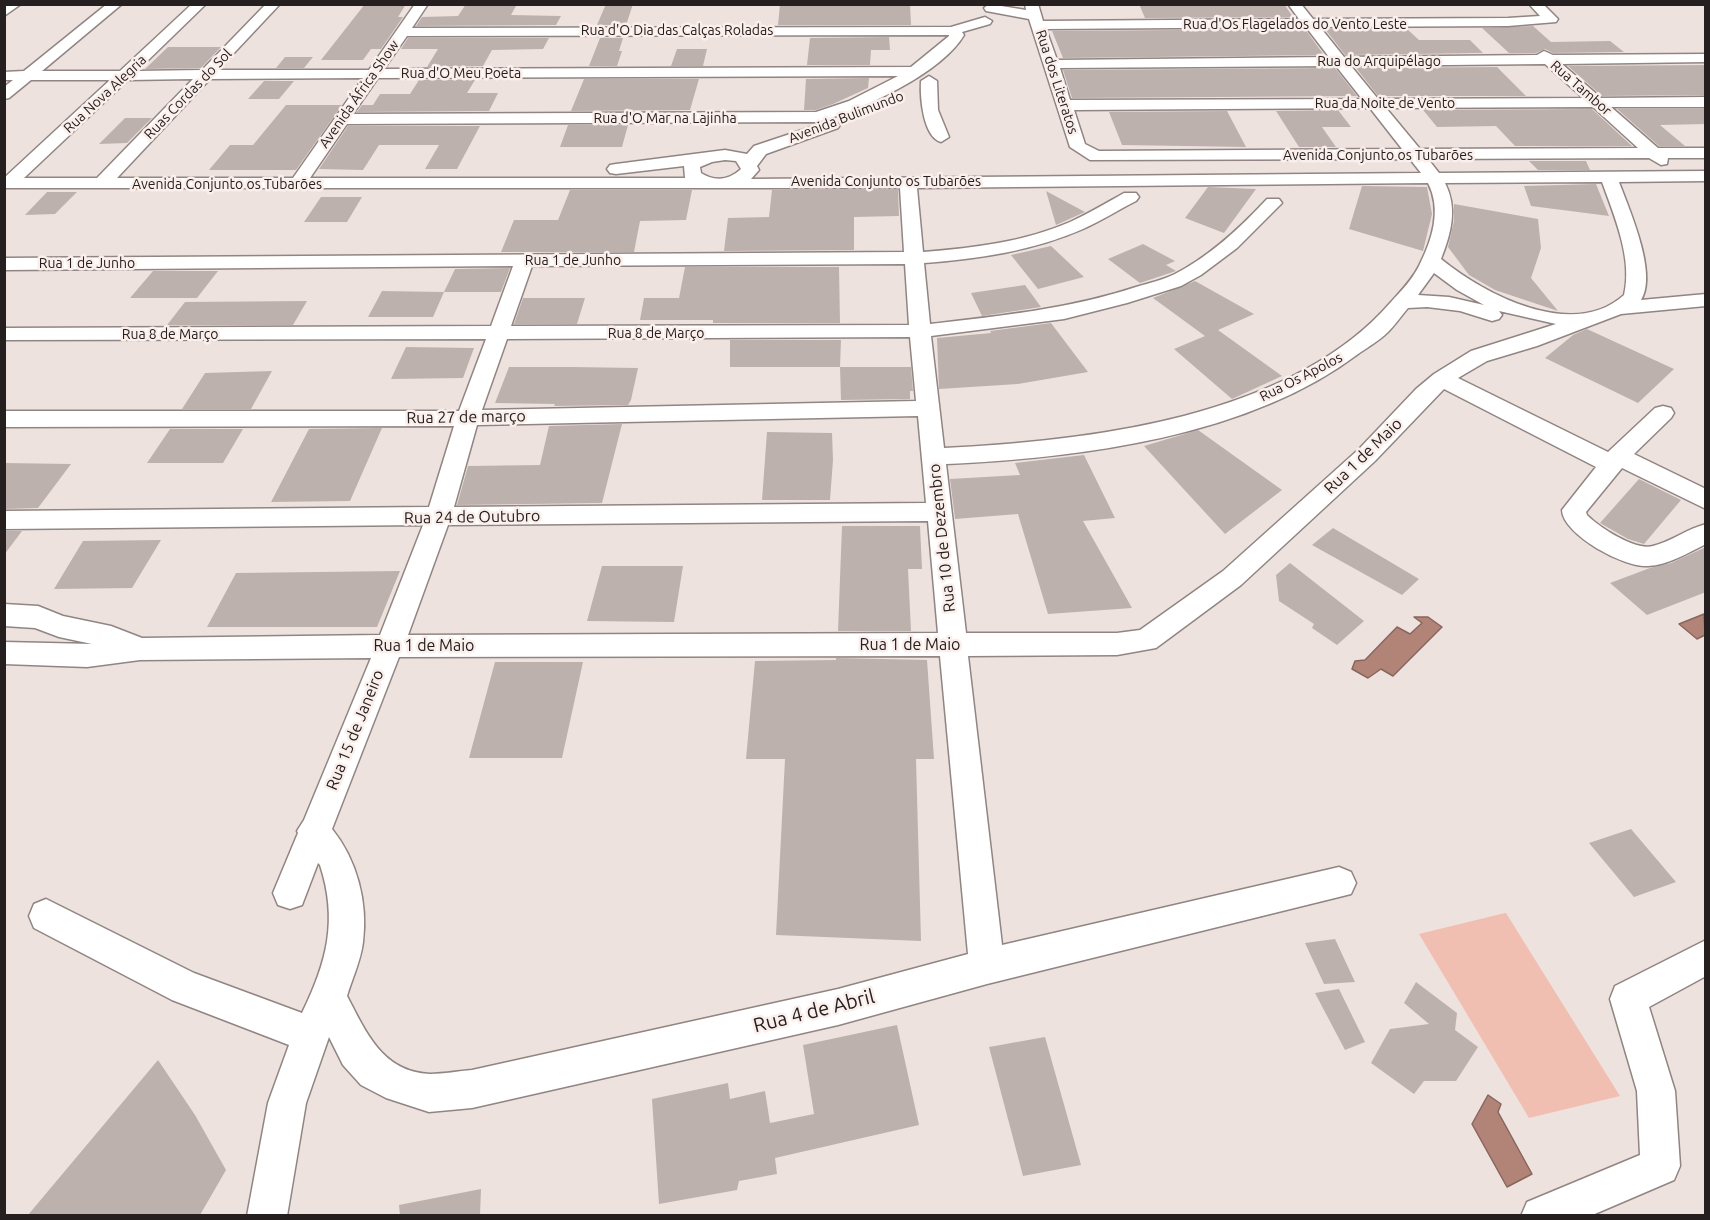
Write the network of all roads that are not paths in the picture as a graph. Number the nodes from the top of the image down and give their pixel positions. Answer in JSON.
{"nodes":[{"id":1,"x":15,"y":4,"type":"edge"},
{"id":2,"x":94,"y":4,"type":"edge"},
{"id":3,"x":116,"y":4,"type":"edge"},
{"id":4,"x":200,"y":4,"type":"edge"},
{"id":5,"x":274,"y":4,"type":"edge"},
{"id":6,"x":422,"y":4,"type":"edge"},
{"id":7,"x":1294,"y":4,"type":"edge"},
{"id":8,"x":1535,"y":4,"type":"edge"},
{"id":9,"x":990,"y":11,"type":"edge"},
{"id":10,"x":4,"y":12,"type":"edge"},
{"id":11,"x":1035,"y":15,"type":"edge"},
{"id":12,"x":1508,"y":22,"type":"junction"},
{"id":13,"x":1310,"y":24,"type":"junction"},
{"id":14,"x":952,"y":30,"type":"junction"},
{"id":15,"x":403,"y":32,"type":"junction"},
{"id":16,"x":964,"y":51,"type":"dead end"},
{"id":17,"x":1706,"y":58,"type":"edge"},
{"id":18,"x":1549,"y":60,"type":"junction"},
{"id":19,"x":1340,"y":62,"type":"junction"},
{"id":20,"x":1052,"y":64,"type":"junction"},
{"id":21,"x":374,"y":74,"type":"junction"},
{"id":22,"x":125,"y":75,"type":"junction"},
{"id":23,"x":206,"y":75,"type":"junction"},
{"id":24,"x":5,"y":76,"type":"edge"},
{"id":25,"x":28,"y":76,"type":"junction"},
{"id":26,"x":928,"y":76,"type":"junction"},
{"id":27,"x":4,"y":95,"type":"edge"},
{"id":28,"x":1706,"y":102,"type":"edge"},
{"id":29,"x":1374,"y":103,"type":"junction"},
{"id":30,"x":1599,"y":103,"type":"junction"},
{"id":31,"x":1065,"y":105,"type":"junction"},
{"id":32,"x":342,"y":119,"type":"junction"},
{"id":33,"x":941,"y":137,"type":"dead end"},
{"id":34,"x":768,"y":146,"type":"junction"},
{"id":35,"x":1654,"y":153,"type":"junction"},
{"id":36,"x":1706,"y":153,"type":"edge"},
{"id":37,"x":722,"y":154,"type":"junction"},
{"id":38,"x":1089,"y":154,"type":"junction"},
{"id":39,"x":1416,"y":155,"type":"junction"},
{"id":40,"x":1242,"y":156,"type":"junction"},
{"id":41,"x":704,"y":158,"type":"junction"},
{"id":42,"x":749,"y":168,"type":"junction"},
{"id":43,"x":1608,"y":176,"type":"junction"},
{"id":44,"x":1680,"y":176,"type":"junction"},
{"id":45,"x":1706,"y":176,"type":"edge"},
{"id":46,"x":1434,"y":178,"type":"junction"},
{"id":47,"x":1254,"y":179,"type":"junction"},
{"id":48,"x":1062,"y":180,"type":"junction"},
{"id":49,"x":908,"y":181,"type":"junction"},
{"id":50,"x":731,"y":182,"type":"junction"},
{"id":51,"x":782,"y":182,"type":"junction"},
{"id":52,"x":7,"y":183,"type":"edge"},
{"id":53,"x":102,"y":183,"type":"junction"},
{"id":54,"x":712,"y":183,"type":"junction"},
{"id":55,"x":297,"y":184,"type":"junction"},
{"id":56,"x":450,"y":184,"type":"junction"},
{"id":57,"x":1130,"y":197,"type":"dead end"},
{"id":58,"x":1273,"y":203,"type":"dead end"},
{"id":59,"x":914,"y":258,"type":"junction"},
{"id":60,"x":525,"y":260,"type":"junction"},
{"id":61,"x":1431,"y":261,"type":"junction"},
{"id":62,"x":4,"y":264,"type":"edge"},
{"id":63,"x":1706,"y":300,"type":"edge"},
{"id":64,"x":1405,"y":302,"type":"junction"},
{"id":65,"x":1618,"y":308,"type":"junction"},
{"id":66,"x":1586,"y":320,"type":"junction"},
{"id":67,"x":920,"y":331,"type":"junction"},
{"id":68,"x":4,"y":334,"type":"edge"},
{"id":69,"x":498,"y":334,"type":"junction"},
{"id":70,"x":1530,"y":341,"type":"junction"},
{"id":71,"x":1442,"y":379,"type":"junction"},
{"id":72,"x":928,"y":408,"type":"junction"},
{"id":73,"x":1663,"y":413,"type":"dead end"},
{"id":74,"x":468,"y":418,"type":"junction"},
{"id":75,"x":4,"y":419,"type":"edge"},
{"id":76,"x":933,"y":457,"type":"junction"},
{"id":77,"x":1614,"y":460,"type":"junction"},
{"id":78,"x":1706,"y":500,"type":"edge"},
{"id":79,"x":939,"y":512,"type":"junction"},
{"id":80,"x":438,"y":518,"type":"junction"},
{"id":81,"x":4,"y":520,"type":"edge"},
{"id":82,"x":1706,"y":533,"type":"edge"},
{"id":83,"x":4,"y":615,"type":"edge"},
{"id":84,"x":953,"y":645,"type":"junction"},
{"id":85,"x":390,"y":646,"type":"junction"},
{"id":86,"x":140,"y":650,"type":"junction"},
{"id":87,"x":4,"y":653,"type":"edge"},
{"id":88,"x":313,"y":831,"type":"junction"},
{"id":89,"x":1339,"y":884,"type":"dead end"},
{"id":90,"x":290,"y":893,"type":"dead end"},
{"id":91,"x":46,"y":916,"type":"dead end"},
{"id":92,"x":1706,"y":957,"type":"edge"},
{"id":93,"x":987,"y":966,"type":"junction"},
{"id":94,"x":329,"y":997,"type":"junction"},
{"id":95,"x":311,"y":1035,"type":"junction"},
{"id":96,"x":267,"y":1215,"type":"edge"},
{"id":97,"x":1541,"y":1215,"type":"edge"}],
"edges":[{"from":1,"to":10,"type":"street"},
{"from":2,"to":24,"type":"street"},
{"from":3,"to":25,"type":"street"},
{"from":4,"to":22,"type":"street","name":"Rua Nova Alegria"},
{"from":5,"to":23,"type":"street","name":"Ruas Cordas do Sol"},
{"from":6,"to":15,"type":"street","name":"Avenida África Show"},
{"from":7,"to":13,"type":"street","name":"Rua Os Apolos"},
{"from":8,"to":12,"type":"street","name":"Rua d'Os Flagelados do Vento Leste"},
{"from":9,"to":11,"type":"street","name":"Rua d'Os Flagelados do Vento Leste"},
{"from":9,"to":14,"type":"street","name":"Rua d'O Dia das Calças Roladas"},
{"from":9,"to":16,"type":"street"},
{"from":11,"to":13,"type":"street","name":"Rua d'Os Flagelados do Vento Leste"},
{"from":11,"to":20,"type":"street","name":"Rua dos Literatos"},
{"from":12,"to":13,"type":"street","name":"Rua d'Os Flagelados do Vento Leste"},
{"from":12,"to":18,"type":"street","name":"Rua Tambor"},
{"from":13,"to":19,"type":"street","name":"Rua Os Apolos"},
{"from":14,"to":15,"type":"street","name":"Rua d'O Dia das Calças Roladas"},
{"from":14,"to":26,"type":"street","name":"Rua d'O Mar na Lajinha"},
{"from":15,"to":21,"type":"street","name":"Avenida África Show"},
{"from":17,"to":18,"type":"street","name":"Rua do Arquipélago"},
{"from":18,"to":19,"type":"street","name":"Rua do Arquipélago"},
{"from":18,"to":30,"type":"street","name":"Rua Tambor"},
{"from":19,"to":20,"type":"street","name":"Rua do Arquipélago"},
{"from":19,"to":29,"type":"street","name":"Rua Os Apolos"},
{"from":20,"to":31,"type":"street","name":"Rua dos Literatos"},
{"from":21,"to":23,"type":"street","name":"Rua d'O Meu Poeta"},
{"from":21,"to":26,"type":"street","name":"Rua d'O Meu Poeta"},
{"from":21,"to":32,"type":"street","name":"Avenida África Show"},
{"from":22,"to":23,"type":"street","name":"Rua d'O Meu Poeta"},
{"from":22,"to":25,"type":"street","name":"Rua d'O Meu Poeta"},
{"from":22,"to":52,"type":"street","name":"Rua Nova Alegria"},
{"from":23,"to":53,"type":"street","name":"Ruas Cordas do Sol"},
{"from":24,"to":25,"type":"street","name":"Rua d'O Meu Poeta"},
{"from":25,"to":27,"type":"street"},
{"from":26,"to":32,"type":"street","name":"Rua d'O Mar na Lajinha"},
{"from":26,"to":33,"type":"street"},
{"from":26,"to":34,"type":"street","name":"Avenida Bulimundo"},
{"from":28,"to":30,"type":"street","name":"Rua da Noite de Vento"},
{"from":29,"to":30,"type":"street","name":"Rua da Noite de Vento"},
{"from":29,"to":31,"type":"street","name":"Rua da Noite de Vento"},
{"from":29,"to":39,"type":"street","name":"Rua Os Apolos"},
{"from":30,"to":35,"type":"street","name":"Rua Tambor"},
{"from":31,"to":38,"type":"street","name":"Rua dos Literatos"},
{"from":32,"to":55,"type":"street","name":"Avenida África Show"},
{"from":34,"to":37,"type":"street"},
{"from":34,"to":42,"type":"street"},
{"from":35,"to":36,"type":"street","name":"Avenida Conjunto os Tubarões"},
{"from":35,"to":39,"type":"street","name":"Avenida Conjunto os Tubarões"},
{"from":35,"to":44,"type":"street","name":"Rua Tambor"},
{"from":37,"to":41,"type":"street"},
{"from":37,"to":42,"type":"street"},
{"from":38,"to":40,"type":"street","name":"Avenida Conjunto os Tubarões"},
{"from":38,"to":48,"type":"street"},
{"from":39,"to":40,"type":"street","name":"Avenida Conjunto os Tubarões"},
{"from":39,"to":46,"type":"street","name":"Rua Os Apolos"},
{"from":40,"to":47,"type":"street"},
{"from":41,"to":54,"type":"street"},
{"from":41,"to":56,"type":"street"},
{"from":42,"to":50,"type":"street"},
{"from":42,"to":51,"type":"street"},
{"from":43,"to":44,"type":"street","name":"Avenida Conjunto os Tubarões"},
{"from":43,"to":46,"type":"street","name":"Avenida Conjunto os Tubarões"},
{"from":43,"to":65,"type":"street"},
{"from":44,"to":45,"type":"street","name":"Avenida Conjunto os Tubarões"},
{"from":46,"to":47,"type":"street","name":"Avenida Conjunto os Tubarões"},
{"from":46,"to":61,"type":"street","name":"Rua Os Apolos"},
{"from":47,"to":48,"type":"street","name":"Avenida Conjunto os Tubarões"},
{"from":48,"to":49,"type":"street","name":"Avenida Conjunto os Tubarões"},
{"from":49,"to":51,"type":"street","name":"Avenida Conjunto os Tubarões"},
{"from":49,"to":59,"type":"street","name":"Rua 10 de Dezembro"},
{"from":50,"to":51,"type":"street","name":"Avenida Conjunto os Tubarões"},
{"from":50,"to":54,"type":"street","name":"Avenida Conjunto os Tubarões"},
{"from":52,"to":53,"type":"street","name":"Avenida Conjunto os Tubarões"},
{"from":53,"to":55,"type":"street","name":"Avenida Conjunto os Tubarões"},
{"from":54,"to":56,"type":"street","name":"Avenida Conjunto os Tubarões"},
{"from":55,"to":56,"type":"street","name":"Avenida Conjunto os Tubarões"},
{"from":57,"to":59,"type":"street","name":"Rua 1 de Junho"},
{"from":58,"to":67,"type":"street","name":"Rua 8 de Março"},
{"from":59,"to":60,"type":"street","name":"Rua 1 de Junho"},
{"from":59,"to":67,"type":"street","name":"Rua 10 de Dezembro"},
{"from":60,"to":62,"type":"street","name":"Rua 1 de Junho"},
{"from":60,"to":69,"type":"street","name":"Rua 15 de Janeiro"},
{"from":61,"to":64,"type":"street","name":"Rua Os Apolos"},
{"from":61,"to":66,"type":"street"},
{"from":63,"to":65,"type":"street","name":"Rua 1 de Maio"},
{"from":64,"to":70,"type":"street"},
{"from":64,"to":76,"type":"street","name":"Rua Os Apolos"},
{"from":65,"to":66,"type":"street","name":"Rua 1 de Maio"},
{"from":66,"to":70,"type":"street","name":"Rua 1 de Maio"},
{"from":67,"to":69,"type":"street","name":"Rua 8 de Março"},
{"from":67,"to":72,"type":"street","name":"Rua 10 de Dezembro"},
{"from":68,"to":69,"type":"street","name":"Rua 8 de Março"},
{"from":69,"to":74,"type":"street","name":"Rua 15 de Janeiro"},
{"from":70,"to":71,"type":"street","name":"Rua 1 de Maio"},
{"from":71,"to":77,"type":"street"},
{"from":71,"to":84,"type":"street","name":"Rua 1 de Maio"},
{"from":72,"to":74,"type":"street","name":"Rua 27 de março"},
{"from":72,"to":76,"type":"street","name":"Rua 10 de Dezembro"},
{"from":73,"to":77,"type":"street"},
{"from":74,"to":75,"type":"street","name":"Rua 27 de março"},
{"from":74,"to":80,"type":"street","name":"Rua 15 de Janeiro"},
{"from":76,"to":79,"type":"street","name":"Rua 10 de Dezembro"},
{"from":77,"to":78,"type":"street"},
{"from":77,"to":82,"type":"street"},
{"from":79,"to":80,"type":"street","name":"Rua 24 de Outubro"},
{"from":79,"to":84,"type":"street","name":"Rua 10 de Dezembro"},
{"from":80,"to":81,"type":"street","name":"Rua 24 de Outubro"},
{"from":80,"to":85,"type":"street","name":"Rua 15 de Janeiro"},
{"from":83,"to":86,"type":"street","name":"Rua 1 de Maio"},
{"from":84,"to":85,"type":"street","name":"Rua 1 de Maio"},
{"from":84,"to":93,"type":"street","name":"Rua 10 de Dezembro"},
{"from":85,"to":86,"type":"street","name":"Rua 1 de Maio"},
{"from":85,"to":88,"type":"street","name":"Rua 15 de Janeiro"},
{"from":86,"to":87,"type":"street"},
{"from":88,"to":90,"type":"street","name":"Rua 15 de Janeiro"},
{"from":88,"to":94,"type":"street"},
{"from":89,"to":93,"type":"street","name":"Rua 4 de Abril"},
{"from":91,"to":95,"type":"street"},
{"from":92,"to":97,"type":"street"},
{"from":93,"to":94,"type":"street","name":"Rua 4 de Abril"},
{"from":94,"to":95,"type":"street"},
{"from":95,"to":96,"type":"street"}]}
